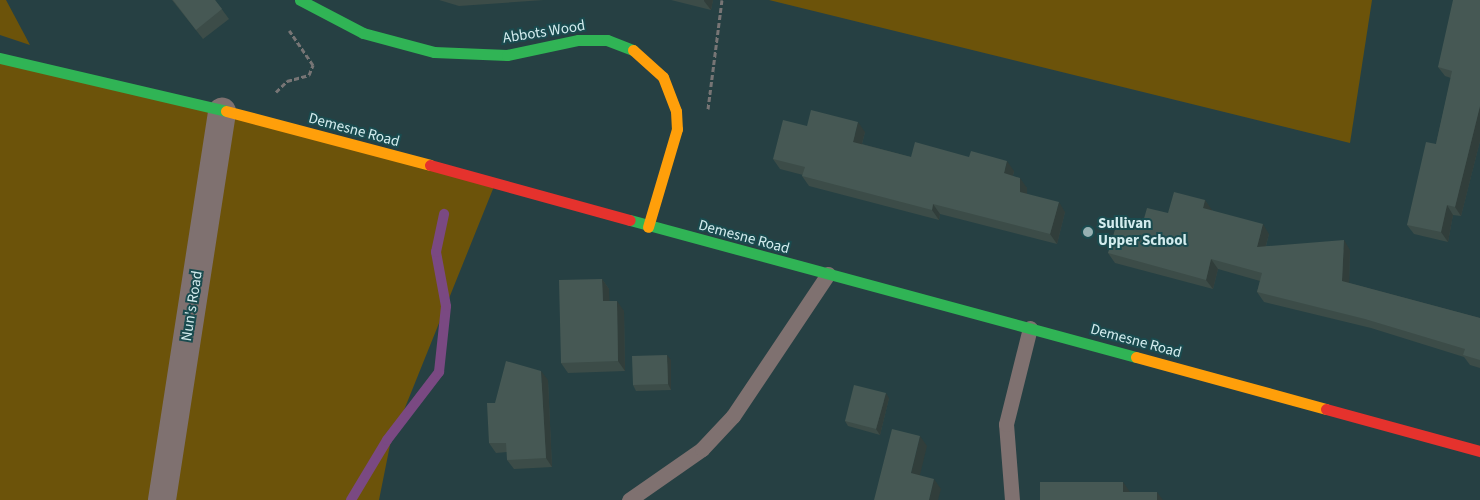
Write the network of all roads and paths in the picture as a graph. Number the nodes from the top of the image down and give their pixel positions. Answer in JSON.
{"nodes":[{"id":1,"x":300,"y":0,"type":"edge"},
{"id":2,"x":722,"y":0,"type":"edge"},
{"id":3,"x":290,"y":19,"type":"dead end"},
{"id":4,"x":0,"y":58,"type":"edge"},
{"id":5,"x":222,"y":112,"type":"junction"},
{"id":6,"x":264,"y":120,"type":"junction"},
{"id":7,"x":677,"y":129,"type":"junction"},
{"id":8,"x":648,"y":227,"type":"junction"},
{"id":9,"x":828,"y":274,"type":"junction"},
{"id":10,"x":1030,"y":328,"type":"junction"},
{"id":11,"x":1480,"y":451,"type":"edge"},
{"id":12,"x":162,"y":500,"type":"edge"},
{"id":13,"x":629,"y":500,"type":"edge"},
{"id":14,"x":1012,"y":500,"type":"edge"}],
"edges":[{"from":1,"to":7,"type":"street","name":"Abbots Wood"},
{"from":2,"to":7,"type":"path"},
{"from":3,"to":6,"type":"path"},
{"from":4,"to":5,"type":"street","name":"Demesne Road"},
{"from":5,"to":6,"type":"street","name":"Demesne Road"},
{"from":5,"to":12,"type":"street","name":"Nun's Road"},
{"from":6,"to":8,"type":"street","name":"Demesne Road"},
{"from":7,"to":8,"type":"street","name":"Abbots Wood"},
{"from":8,"to":9,"type":"street","name":"Demesne Road"},
{"from":9,"to":10,"type":"street","name":"Demesne Road"},
{"from":9,"to":13,"type":"lane"},
{"from":10,"to":11,"type":"street","name":"Demesne Road"},
{"from":10,"to":14,"type":"lane"}]}
